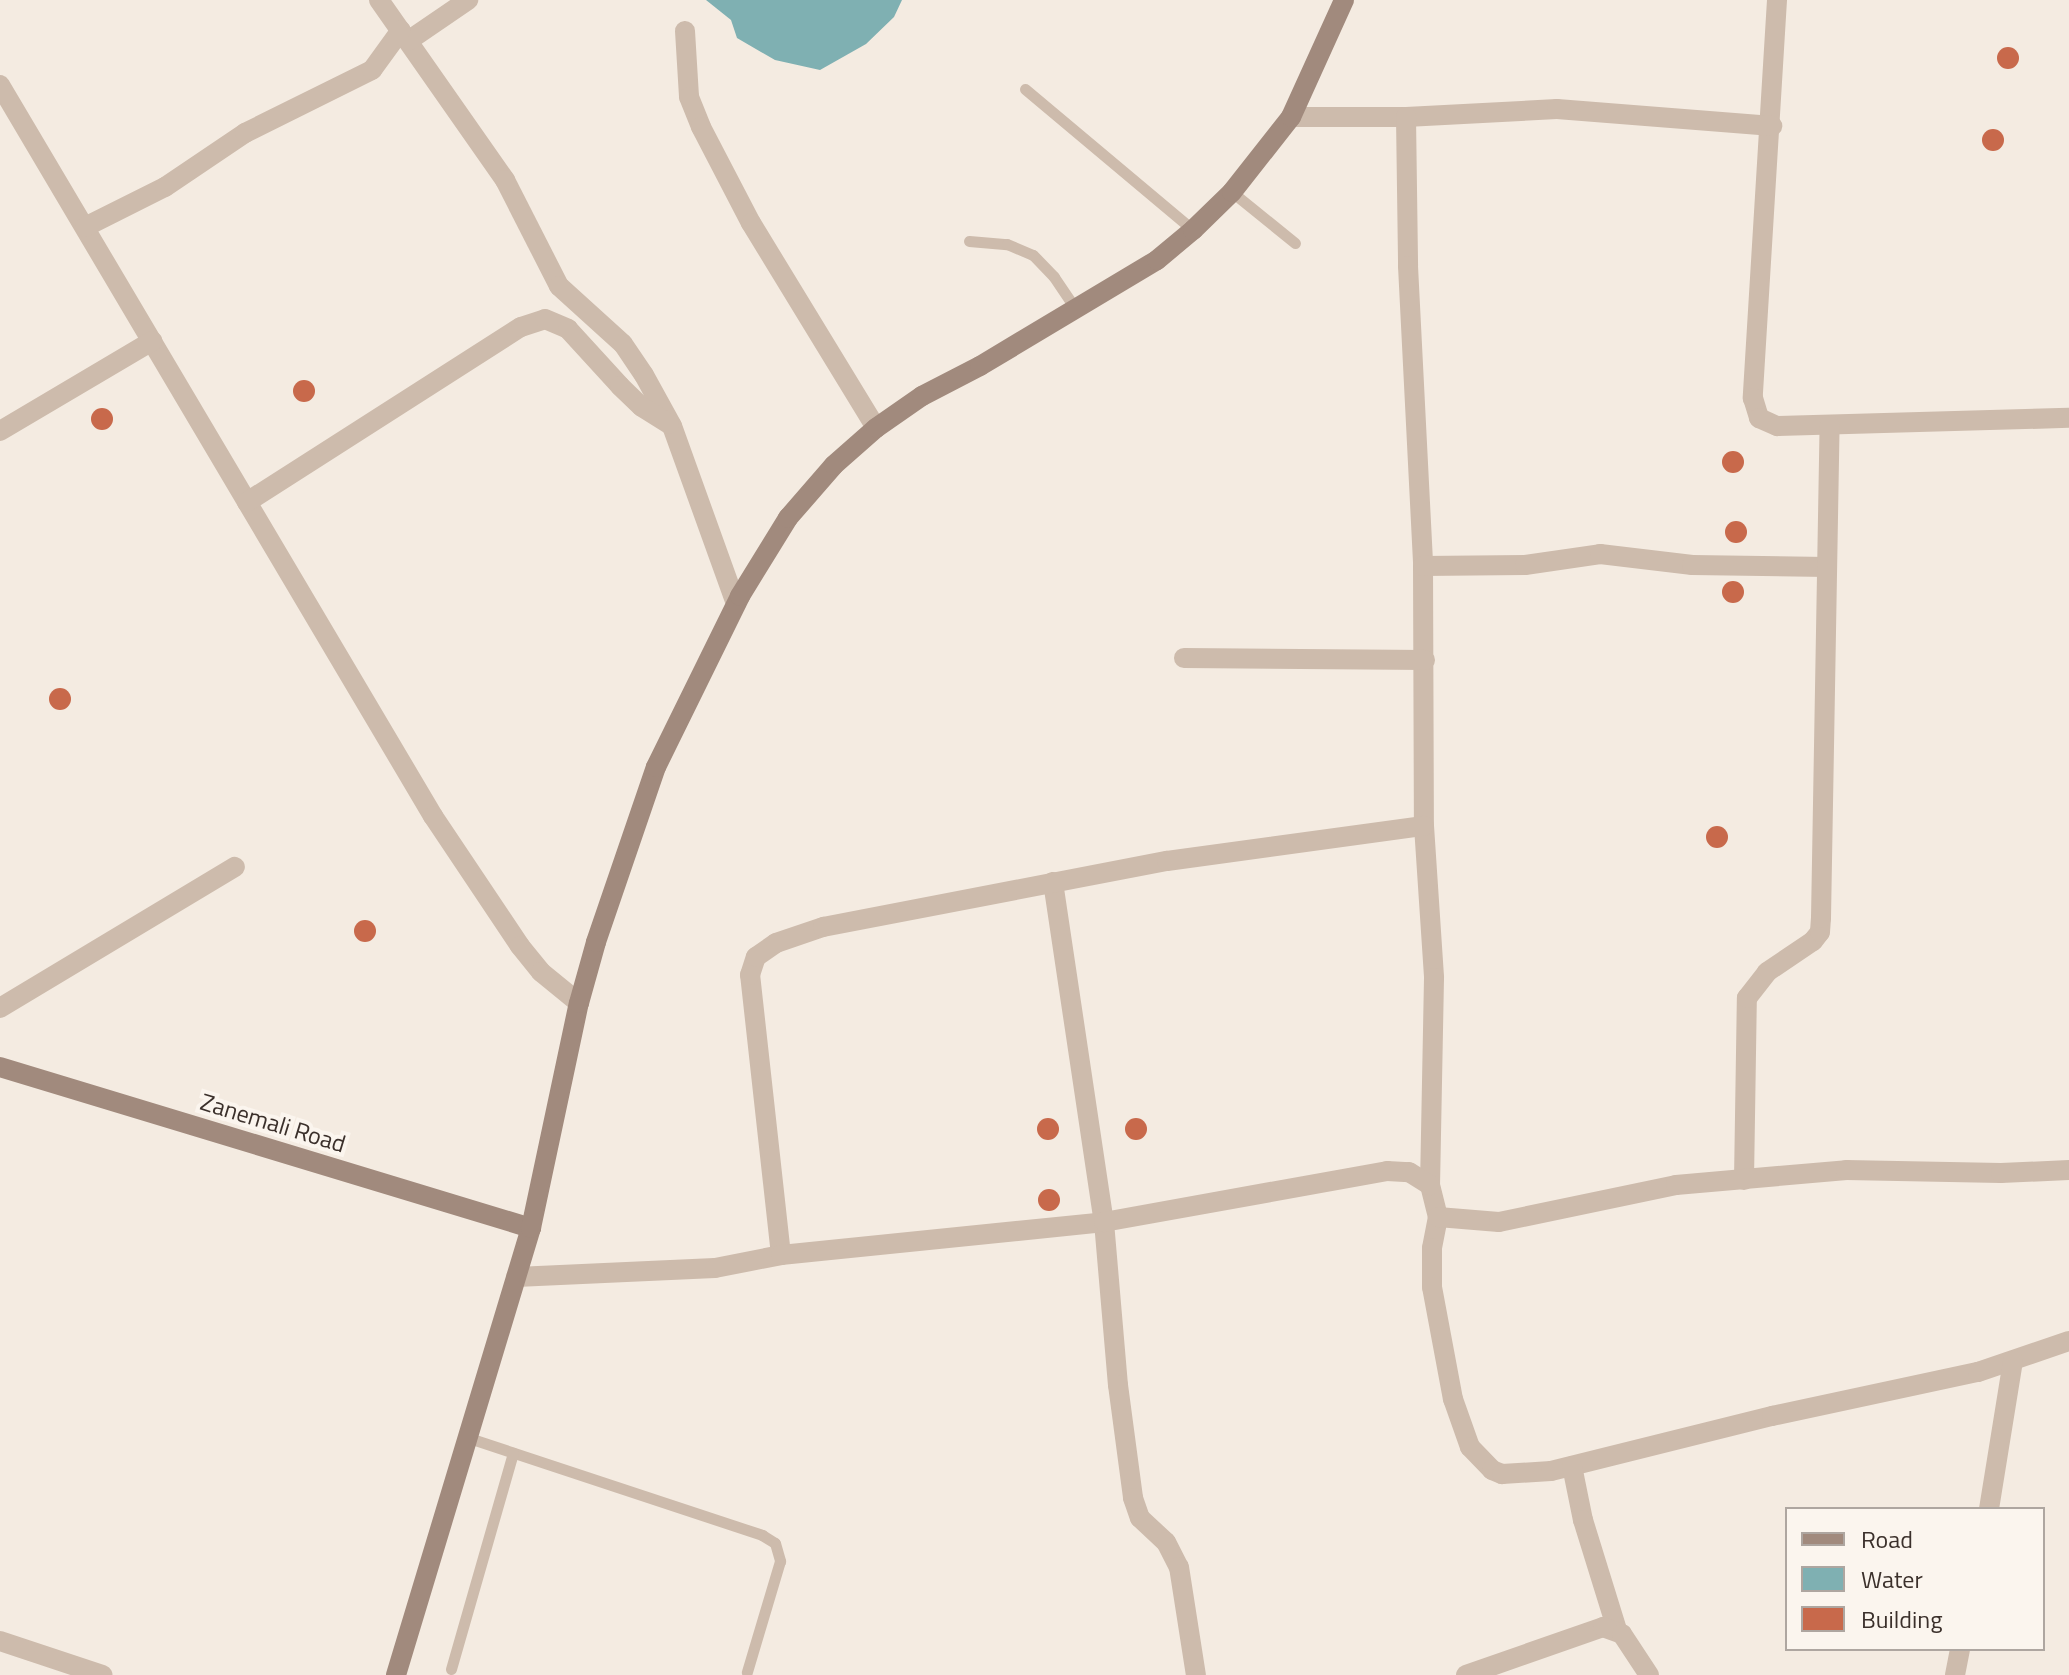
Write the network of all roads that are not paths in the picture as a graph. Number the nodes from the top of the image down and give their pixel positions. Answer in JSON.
{"nodes":[{"id":1,"x":379,"y":0,"type":"edge"},
{"id":2,"x":468,"y":0,"type":"edge"},
{"id":3,"x":1344,"y":0,"type":"edge"},
{"id":4,"x":1777,"y":0,"type":"edge"},
{"id":5,"x":685,"y":31,"type":"dead end"},
{"id":6,"x":404,"y":36,"type":"junction"},
{"id":7,"x":0,"y":85,"type":"edge"},
{"id":8,"x":1025,"y":89,"type":"dead end"},
{"id":9,"x":1291,"y":117,"type":"junction"},
{"id":10,"x":1406,"y":117,"type":"junction"},
{"id":11,"x":1772,"y":126,"type":"junction"},
{"id":12,"x":1232,"y":192,"type":"junction"},
{"id":13,"x":85,"y":227,"type":"junction"},
{"id":14,"x":1193,"y":230,"type":"junction"},
{"id":15,"x":969,"y":241,"type":"dead end"},
{"id":16,"x":1295,"y":243,"type":"dead end"},
{"id":17,"x":1076,"y":310,"type":"junction"},
{"id":18,"x":152,"y":341,"type":"junction"},
{"id":19,"x":2069,"y":418,"type":"edge"},
{"id":20,"x":1830,"y":425,"type":"junction"},
{"id":21,"x":672,"y":426,"type":"junction"},
{"id":22,"x":876,"y":428,"type":"junction"},
{"id":23,"x":0,"y":431,"type":"edge"},
{"id":24,"x":247,"y":502,"type":"junction"},
{"id":25,"x":1423,"y":566,"type":"junction"},
{"id":26,"x":1827,"y":567,"type":"junction"},
{"id":27,"x":736,"y":604,"type":"junction"},
{"id":28,"x":1184,"y":658,"type":"dead end"},
{"id":29,"x":1425,"y":660,"type":"junction"},
{"id":30,"x":1424,"y":826,"type":"junction"},
{"id":31,"x":235,"y":867,"type":"dead end"},
{"id":32,"x":1053,"y":882,"type":"junction"},
{"id":33,"x":579,"y":1003,"type":"junction"},
{"id":34,"x":0,"y":1008,"type":"edge"},
{"id":35,"x":0,"y":1067,"type":"edge"},
{"id":36,"x":2069,"y":1170,"type":"edge"},
{"id":37,"x":1744,"y":1180,"type":"junction"},
{"id":38,"x":1430,"y":1185,"type":"junction"},
{"id":39,"x":1438,"y":1217,"type":"junction"},
{"id":40,"x":1104,"y":1222,"type":"junction"},
{"id":41,"x":531,"y":1228,"type":"junction"},
{"id":42,"x":781,"y":1255,"type":"junction"},
{"id":43,"x":516,"y":1277,"type":"junction"},
{"id":44,"x":2069,"y":1341,"type":"edge"},
{"id":45,"x":2013,"y":1361,"type":"junction"},
{"id":46,"x":469,"y":1438,"type":"junction"},
{"id":47,"x":513,"y":1453,"type":"junction"},
{"id":48,"x":1572,"y":1466,"type":"junction"},
{"id":49,"x":1989,"y":1507,"type":"edge"},
{"id":50,"x":1617,"y":1630,"type":"junction"},
{"id":51,"x":0,"y":1641,"type":"edge"},
{"id":52,"x":1960,"y":1651,"type":"edge"},
{"id":53,"x":451,"y":1669,"type":"dead end"},
{"id":54,"x":747,"y":1672,"type":"dead end"},
{"id":55,"x":102,"y":1675,"type":"edge"},
{"id":56,"x":396,"y":1675,"type":"edge"},
{"id":57,"x":1196,"y":1675,"type":"edge"},
{"id":58,"x":1466,"y":1675,"type":"edge"},
{"id":59,"x":1649,"y":1675,"type":"edge"},
{"id":60,"x":1955,"y":1675,"type":"edge"}],
"edges":[{"from":1,"to":6,"type":"street"},
{"from":2,"to":6,"type":"street"},
{"from":3,"to":9,"type":"street"},
{"from":4,"to":11,"type":"street"},
{"from":5,"to":22,"type":"street"},
{"from":6,"to":13,"type":"street"},
{"from":6,"to":21,"type":"street"},
{"from":7,"to":13,"type":"street"},
{"from":8,"to":14,"type":"lane"},
{"from":9,"to":10,"type":"street"},
{"from":9,"to":12,"type":"street"},
{"from":10,"to":11,"type":"street"},
{"from":10,"to":25,"type":"street"},
{"from":11,"to":20,"type":"street"},
{"from":12,"to":14,"type":"street"},
{"from":12,"to":16,"type":"lane"},
{"from":13,"to":18,"type":"street"},
{"from":14,"to":17,"type":"street"},
{"from":15,"to":17,"type":"lane"},
{"from":17,"to":22,"type":"street"},
{"from":18,"to":23,"type":"street"},
{"from":18,"to":24,"type":"street"},
{"from":19,"to":20,"type":"street"},
{"from":20,"to":26,"type":"street"},
{"from":21,"to":24,"type":"street"},
{"from":21,"to":27,"type":"street"},
{"from":22,"to":27,"type":"street"},
{"from":24,"to":33,"type":"street"},
{"from":25,"to":26,"type":"street"},
{"from":25,"to":29,"type":"street"},
{"from":26,"to":37,"type":"street"},
{"from":27,"to":33,"type":"street"},
{"from":28,"to":29,"type":"street"},
{"from":29,"to":30,"type":"street"},
{"from":30,"to":32,"type":"street"},
{"from":30,"to":38,"type":"street"},
{"from":31,"to":34,"type":"street"},
{"from":32,"to":40,"type":"street"},
{"from":32,"to":42,"type":"street"},
{"from":33,"to":41,"type":"street"},
{"from":35,"to":41,"type":"street","name":"Zanemali Road"},
{"from":36,"to":37,"type":"street"},
{"from":37,"to":39,"type":"street"},
{"from":38,"to":39,"type":"street"},
{"from":38,"to":40,"type":"street"},
{"from":39,"to":48,"type":"street"},
{"from":40,"to":42,"type":"street"},
{"from":40,"to":57,"type":"street"},
{"from":41,"to":43,"type":"street"},
{"from":42,"to":43,"type":"street"},
{"from":43,"to":46,"type":"street"},
{"from":44,"to":45,"type":"street"},
{"from":45,"to":48,"type":"street"},
{"from":45,"to":49,"type":"street"},
{"from":46,"to":47,"type":"lane"},
{"from":46,"to":56,"type":"street"},
{"from":47,"to":53,"type":"lane"},
{"from":47,"to":54,"type":"lane"},
{"from":48,"to":50,"type":"street"},
{"from":50,"to":58,"type":"street"},
{"from":50,"to":59,"type":"street"},
{"from":51,"to":55,"type":"street"},
{"from":52,"to":60,"type":"street"}]}
